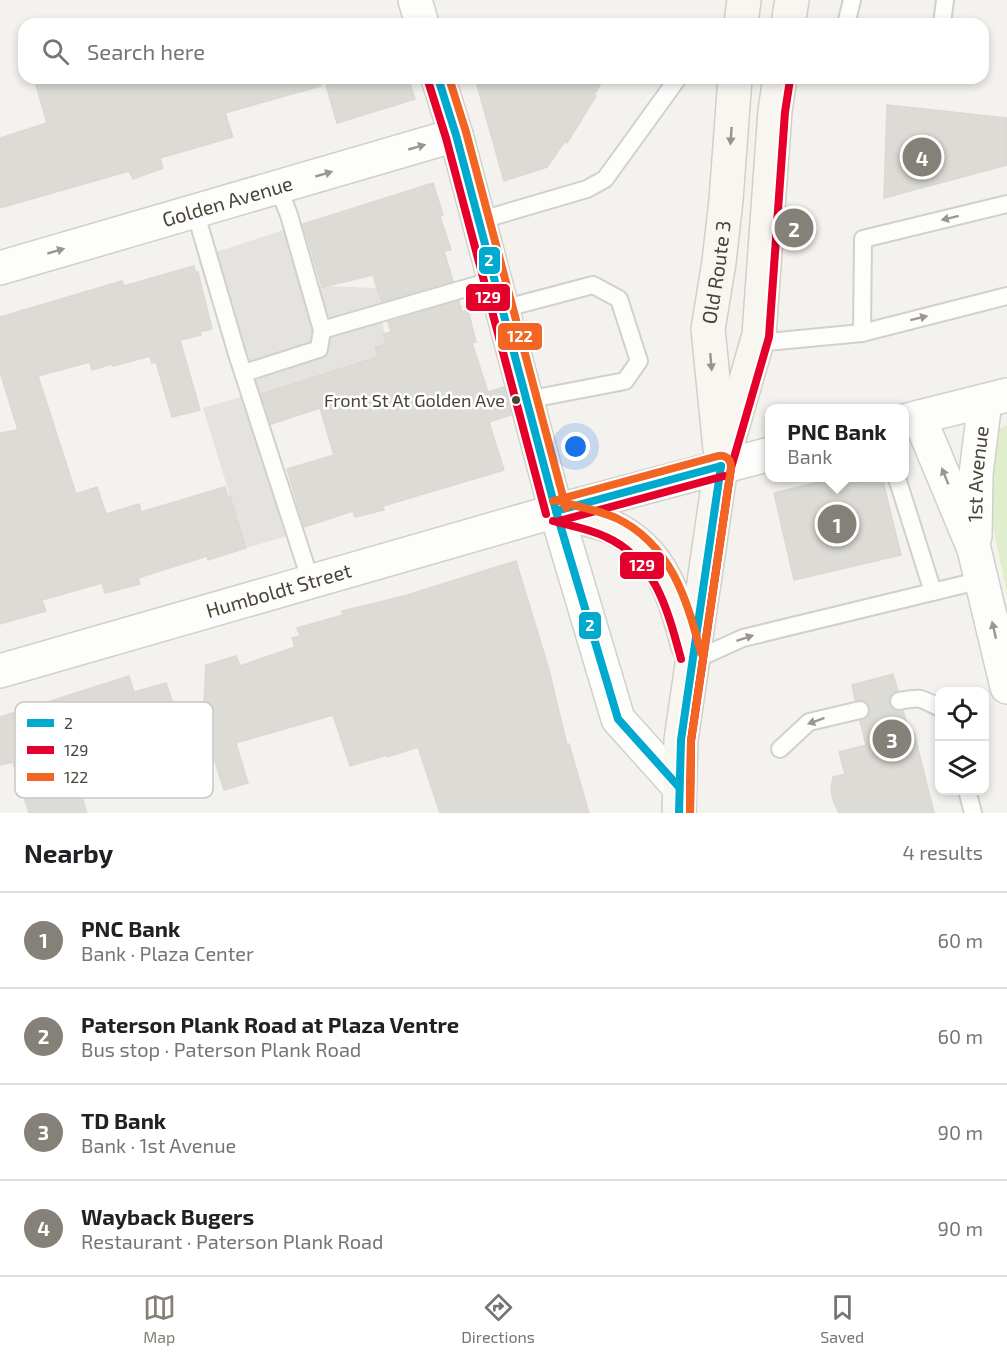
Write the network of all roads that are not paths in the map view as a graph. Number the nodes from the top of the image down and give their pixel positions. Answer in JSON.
{"nodes":[{"id":1,"x":415,"y":0,"type":"edge"},
{"id":2,"x":744,"y":0,"type":"edge"},
{"id":3,"x":792,"y":0,"type":"edge"},
{"id":4,"x":852,"y":0,"type":"edge"},
{"id":5,"x":945,"y":0,"type":"edge"},
{"id":6,"x":420,"y":18,"type":"edge"},
{"id":7,"x":742,"y":18,"type":"edge"},
{"id":8,"x":789,"y":18,"type":"edge"},
{"id":9,"x":848,"y":18,"type":"edge"},
{"id":10,"x":943,"y":18,"type":"edge"},
{"id":11,"x":440,"y":84,"type":"edge"},
{"id":12,"x":674,"y":84,"type":"edge"},
{"id":13,"x":735,"y":84,"type":"edge"},
{"id":14,"x":751,"y":84,"type":"edge"},
{"id":15,"x":779,"y":84,"type":"edge"},
{"id":16,"x":775,"y":111,"type":"junction"},
{"id":17,"x":456,"y":135,"type":"junction"},
{"id":18,"x":278,"y":187,"type":"junction"},
{"id":19,"x":1007,"y":204,"type":"edge"},
{"id":20,"x":195,"y":211,"type":"junction"},
{"id":21,"x":478,"y":220,"type":"junction"},
{"id":22,"x":0,"y":268,"type":"edge"},
{"id":23,"x":498,"y":294,"type":"junction"},
{"id":24,"x":1007,"y":296,"type":"edge"},
{"id":25,"x":322,"y":330,"type":"junction"},
{"id":26,"x":862,"y":333,"type":"junction"},
{"id":27,"x":757,"y":343,"type":"junction"},
{"id":28,"x":244,"y":373,"type":"junction"},
{"id":29,"x":996,"y":398,"type":"edge"},
{"id":30,"x":526,"y":400,"type":"junction"},
{"id":31,"x":912,"y":419,"type":"edge"},
{"id":32,"x":765,"y":455,"type":"edge"},
{"id":33,"x":722,"y":466,"type":"junction"},
{"id":34,"x":899,"y":482,"type":"edge"},
{"id":35,"x":556,"y":511,"type":"junction"},
{"id":36,"x":978,"y":565,"type":"junction"},
{"id":37,"x":311,"y":582,"type":"junction"},
{"id":38,"x":933,"y":592,"type":"junction"},
{"id":39,"x":692,"y":661,"type":"junction"},
{"id":40,"x":0,"y":671,"type":"edge"},
{"id":41,"x":1007,"y":687,"type":"edge"},
{"id":42,"x":899,"y":701,"type":"dead end"},
{"id":43,"x":935,"y":706,"type":"edge"},
{"id":44,"x":860,"y":710,"type":"dead end"},
{"id":45,"x":780,"y":749,"type":"dead end"},
{"id":46,"x":968,"y":795,"type":"edge"},
{"id":47,"x":679,"y":800,"type":"edge"},
{"id":48,"x":973,"y":813,"type":"edge"}],
"edges":[{"from":1,"to":6,"type":"street"},
{"from":2,"to":7,"type":"main road"},
{"from":3,"to":8,"type":"main road"},
{"from":4,"to":9,"type":"lane"},
{"from":5,"to":10,"type":"lane"},
{"from":11,"to":17,"type":"street"},
{"from":12,"to":21,"type":"lane"},
{"from":13,"to":33,"type":"main road","name":"Old Route 3","one_way":true},
{"from":14,"to":16,"type":"main road"},
{"from":15,"to":16,"type":"main road"},
{"from":16,"to":27,"type":"main road"},
{"from":18,"to":17,"type":"street","name":"Golden Avenue","one_way":true},
{"from":17,"to":21,"type":"street"},
{"from":18,"to":20,"type":"street","name":"Golden Avenue"},
{"from":18,"to":25,"type":"lane"},
{"from":19,"to":26,"type":"lane","one_way":true},
{"from":22,"to":20,"type":"street","name":"Golden Avenue","one_way":true},
{"from":20,"to":28,"type":"lane"},
{"from":21,"to":23,"type":"street"},
{"from":23,"to":25,"type":"lane"},
{"from":23,"to":30,"type":"street"},
{"from":23,"to":30,"type":"lane"},
{"from":26,"to":24,"type":"lane","one_way":true},
{"from":25,"to":28,"type":"lane"},
{"from":26,"to":27,"type":"lane"},
{"from":27,"to":33,"type":"main road"},
{"from":28,"to":37,"type":"lane"},
{"from":29,"to":31,"type":"street"},
{"from":29,"to":36,"type":"street","name":"1st Avenue"},
{"from":30,"to":35,"type":"street"},
{"from":36,"to":31,"type":"street","name":"1st Avenue","one_way":true},
{"from":32,"to":33,"type":"street","name":"Humboldt Street"},
{"from":33,"to":35,"type":"street","name":"Humboldt Street"},
{"from":33,"to":39,"type":"main road"},
{"from":34,"to":38,"type":"lane"},
{"from":35,"to":37,"type":"street","name":"Humboldt Street"},
{"from":35,"to":39,"type":"main road"},
{"from":35,"to":47,"type":"street"},
{"from":36,"to":38,"type":"lane"},
{"from":41,"to":36,"type":"street","name":"1st Avenue","one_way":true},
{"from":37,"to":40,"type":"street","name":"Humboldt Street"},
{"from":39,"to":38,"type":"lane","one_way":true},
{"from":39,"to":47,"type":"main road"},
{"from":42,"to":43,"type":"lane"},
{"from":44,"to":45,"type":"lane","one_way":true},
{"from":46,"to":48,"type":"lane"}]}
